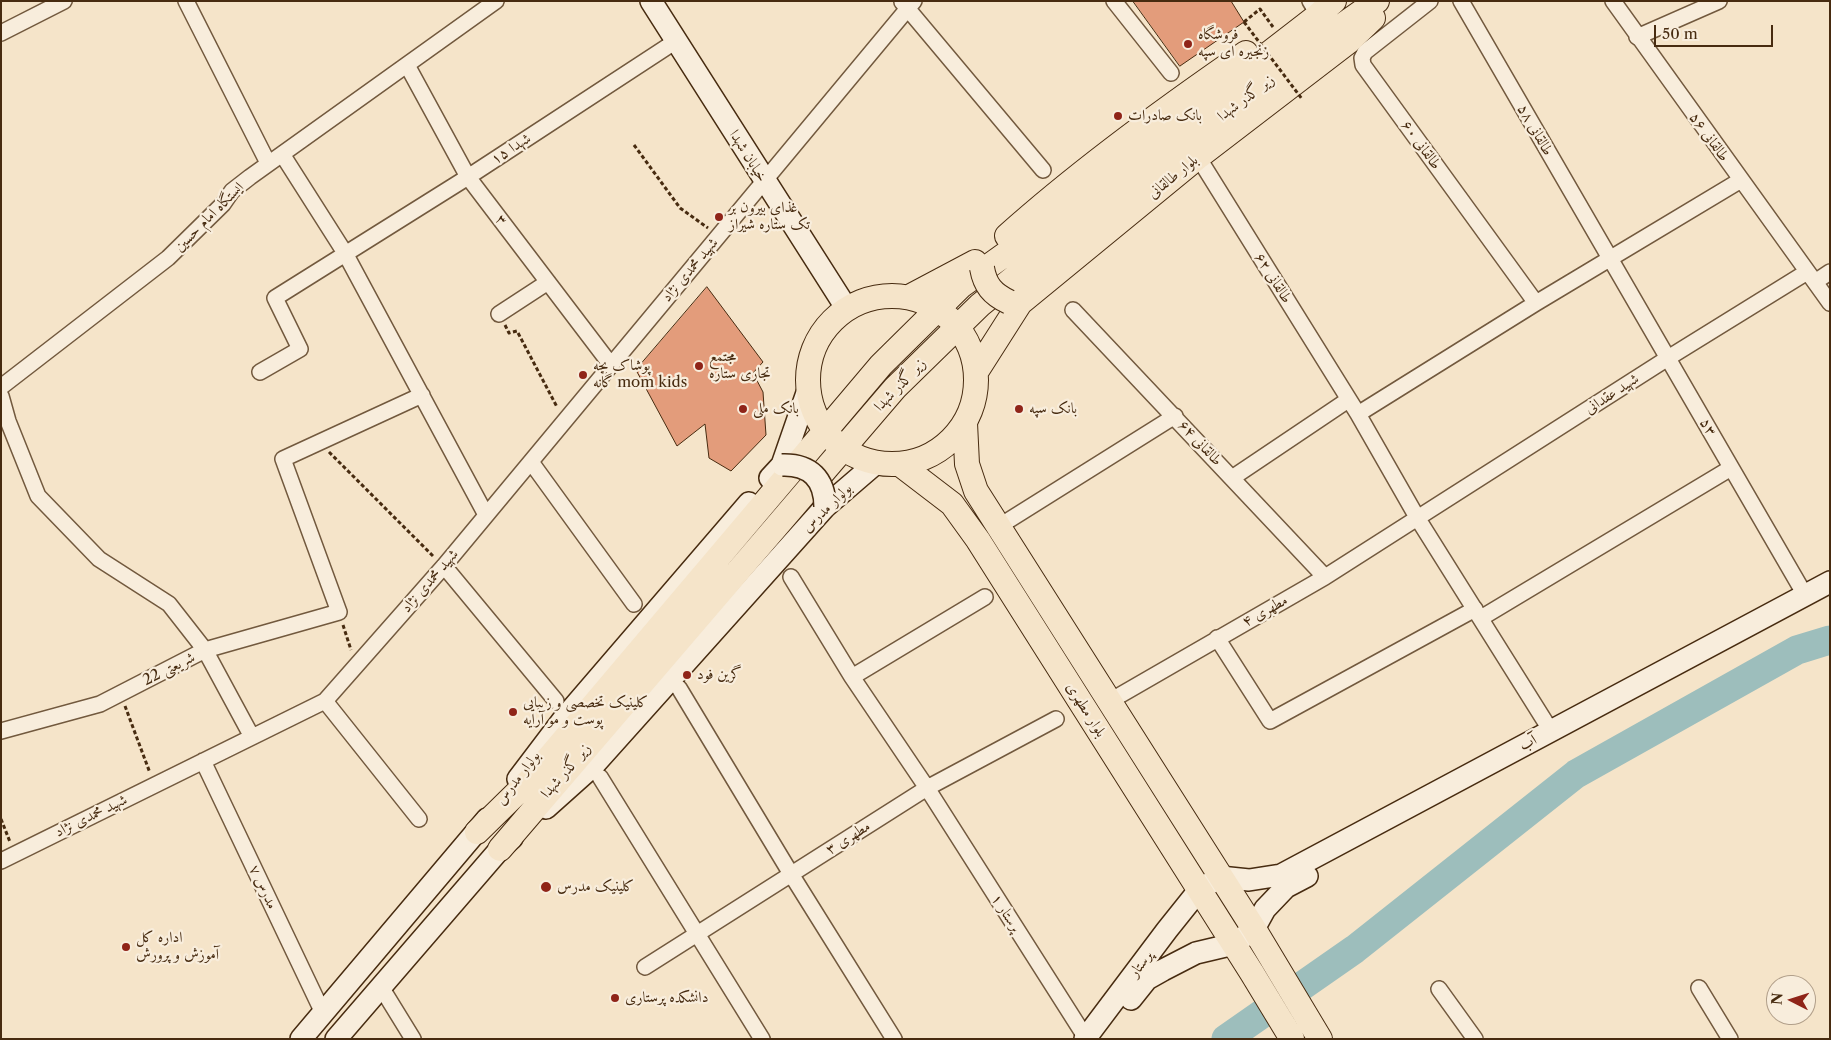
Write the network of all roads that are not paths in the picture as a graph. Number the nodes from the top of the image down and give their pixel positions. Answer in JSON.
{"nodes":[{"id":1,"x":64,"y":1,"type":"edge"},
{"id":2,"x":186,"y":1,"type":"edge"},
{"id":3,"x":496,"y":1,"type":"edge"},
{"id":4,"x":651,"y":1,"type":"edge"},
{"id":5,"x":1114,"y":1,"type":"edge"},
{"id":6,"x":1377,"y":1,"type":"edge"},
{"id":7,"x":1390,"y":1,"type":"edge"},
{"id":8,"x":1430,"y":1,"type":"edge"},
{"id":9,"x":1461,"y":1,"type":"edge"},
{"id":10,"x":1613,"y":1,"type":"edge"},
{"id":11,"x":1720,"y":1,"type":"edge"},
{"id":12,"x":1319,"y":2,"type":"edge"},
{"id":13,"x":908,"y":4,"type":"edge"},
{"id":14,"x":1,"y":33,"type":"edge"},
{"id":15,"x":1637,"y":37,"type":"junction"},
{"id":16,"x":676,"y":41,"type":"junction"},
{"id":17,"x":407,"y":65,"type":"junction"},
{"id":18,"x":1171,"y":73,"type":"dead end"},
{"id":19,"x":282,"y":154,"type":"junction"},
{"id":20,"x":1198,"y":157,"type":"junction"},
{"id":21,"x":268,"y":163,"type":"junction"},
{"id":22,"x":1042,"y":170,"type":"dead end"},
{"id":23,"x":468,"y":177,"type":"junction"},
{"id":24,"x":1741,"y":180,"type":"junction"},
{"id":25,"x":764,"y":182,"type":"junction"},
{"id":26,"x":345,"y":253,"type":"junction"},
{"id":27,"x":1610,"y":259,"type":"junction"},
{"id":28,"x":983,"y":262,"type":"junction"},
{"id":29,"x":1830,"y":272,"type":"edge"},
{"id":30,"x":1811,"y":277,"type":"junction"},
{"id":31,"x":548,"y":282,"type":"junction"},
{"id":32,"x":909,"y":297,"type":"junction"},
{"id":33,"x":1014,"y":302,"type":"junction"},
{"id":34,"x":1536,"y":303,"type":"junction"},
{"id":35,"x":1830,"y":303,"type":"edge"},
{"id":36,"x":846,"y":309,"type":"junction"},
{"id":37,"x":1073,"y":310,"type":"dead end"},
{"id":38,"x":499,"y":314,"type":"road end"},
{"id":39,"x":1668,"y":358,"type":"junction"},
{"id":40,"x":611,"y":365,"type":"junction"},
{"id":41,"x":260,"y":372,"type":"dead end"},
{"id":42,"x":976,"y":372,"type":"junction"},
{"id":43,"x":1,"y":387,"type":"edge"},
{"id":44,"x":808,"y":390,"type":"junction"},
{"id":45,"x":422,"y":395,"type":"junction"},
{"id":46,"x":1,"y":396,"type":"edge"},
{"id":47,"x":1348,"y":400,"type":"junction"},
{"id":48,"x":1358,"y":414,"type":"junction"},
{"id":49,"x":1175,"y":416,"type":"junction"},
{"id":50,"x":4,"y":423,"type":"edge"},
{"id":51,"x":965,"y":423,"type":"junction"},
{"id":52,"x":531,"y":462,"type":"junction"},
{"id":53,"x":875,"y":464,"type":"junction"},
{"id":54,"x":782,"y":465,"type":"junction"},
{"id":55,"x":901,"y":465,"type":"junction"},
{"id":56,"x":1731,"y":468,"type":"junction"},
{"id":57,"x":1232,"y":478,"type":"junction"},
{"id":58,"x":824,"y":507,"type":"junction"},
{"id":59,"x":486,"y":515,"type":"junction"},
{"id":60,"x":1418,"y":519,"type":"junction"},
{"id":61,"x":998,"y":527,"type":"junction"},
{"id":62,"x":444,"y":566,"type":"junction"},
{"id":63,"x":790,"y":577,"type":"dead end"},
{"id":64,"x":1325,"y":577,"type":"junction"},
{"id":65,"x":1830,"y":582,"type":"edge"},
{"id":66,"x":1805,"y":595,"type":"junction"},
{"id":67,"x":985,"y":597,"type":"dead end"},
{"id":68,"x":1830,"y":597,"type":"edge"},
{"id":69,"x":634,"y":604,"type":"dead end"},
{"id":70,"x":1478,"y":614,"type":"junction"},
{"id":71,"x":1217,"y":638,"type":"junction"},
{"id":72,"x":206,"y":650,"type":"junction"},
{"id":73,"x":852,"y":677,"type":"junction"},
{"id":74,"x":678,"y":688,"type":"dead end"},
{"id":75,"x":325,"y":701,"type":"junction"},
{"id":76,"x":556,"y":701,"type":"dead end"},
{"id":77,"x":1110,"y":702,"type":"junction"},
{"id":78,"x":1056,"y":719,"type":"dead end"},
{"id":79,"x":1,"y":731,"type":"edge"},
{"id":80,"x":1550,"y":731,"type":"junction"},
{"id":81,"x":252,"y":737,"type":"junction"},
{"id":82,"x":203,"y":761,"type":"junction"},
{"id":83,"x":600,"y":777,"type":"dead end"},
{"id":84,"x":927,"y":788,"type":"junction"},
{"id":85,"x":419,"y":819,"type":"dead end"},
{"id":86,"x":477,"y":832,"type":"junction"},
{"id":87,"x":500,"y":849,"type":"junction"},
{"id":88,"x":8,"y":857,"type":"edge"},
{"id":89,"x":791,"y":874,"type":"junction"},
{"id":90,"x":1220,"y":877,"type":"junction"},
{"id":91,"x":1199,"y":890,"type":"junction"},
{"id":92,"x":1254,"y":929,"type":"junction"},
{"id":93,"x":698,"y":934,"type":"junction"},
{"id":94,"x":1234,"y":944,"type":"junction"},
{"id":95,"x":645,"y":967,"type":"dead end"},
{"id":96,"x":381,"y":987,"type":"junction"},
{"id":97,"x":1698,"y":988,"type":"dead end"},
{"id":98,"x":1438,"y":989,"type":"dead end"},
{"id":99,"x":323,"y":1013,"type":"junction"},
{"id":100,"x":1090,"y":1038,"type":"edge"},
{"id":101,"x":1320,"y":1038,"type":"edge"},
{"id":102,"x":301,"y":1039,"type":"edge"},
{"id":103,"x":336,"y":1039,"type":"edge"},
{"id":104,"x":413,"y":1039,"type":"edge"},
{"id":105,"x":762,"y":1039,"type":"edge"},
{"id":106,"x":894,"y":1039,"type":"edge"},
{"id":107,"x":1292,"y":1039,"type":"edge"},
{"id":108,"x":1475,"y":1039,"type":"edge"},
{"id":109,"x":1730,"y":1039,"type":"edge"}],
"edges":[{"from":1,"to":14,"type":"street"},
{"from":2,"to":21,"type":"street"},
{"from":3,"to":17,"type":"street","name":"ایستگاه امام حسین"},
{"from":4,"to":16,"type":"main road","name":"خیابان شهدا"},
{"from":5,"to":18,"type":"street"},
{"from":6,"to":87,"type":"main road","name":"زیر گذر شهدا"},
{"from":7,"to":20,"type":"main road","name":"بلوار طالقانی"},
{"from":8,"to":34,"type":"street","name":"طالقانی ۶۰"},
{"from":9,"to":27,"type":"street","name":"طالقانی ۵۸"},
{"from":10,"to":15,"type":"street","name":"طالقانی ۵۶"},
{"from":11,"to":15,"type":"street"},
{"from":12,"to":28,"type":"main road"},
{"from":12,"to":86,"type":"main road","name":"زیر گذر شهدا"},
{"from":13,"to":22,"type":"street"},
{"from":13,"to":25,"type":"street","name":"شهید محمدی نژاد"},
{"from":15,"to":24,"type":"street","name":"طالقانی ۵۶"},
{"from":16,"to":23,"type":"street","name":"شهدا ۱۵"},
{"from":16,"to":25,"type":"main road","name":"خیابان شهدا"},
{"from":17,"to":19,"type":"street","name":"ایستگاه امام حسین"},
{"from":17,"to":23,"type":"street","name":"۳"},
{"from":19,"to":21,"type":"street","name":"ایستگاه امام حسین"},
{"from":19,"to":26,"type":"street"},
{"from":20,"to":33,"type":"main road","name":"بلوار طالقانی"},
{"from":20,"to":47,"type":"street","name":"طالقانی ۶۲"},
{"from":21,"to":43,"type":"street","name":"ایستگاه امام حسین"},
{"from":23,"to":26,"type":"street","name":"شهدا ۱۵"},
{"from":23,"to":31,"type":"street","name":"۳"},
{"from":24,"to":27,"type":"street"},
{"from":24,"to":30,"type":"street","name":"طالقانی ۵۶"},
{"from":25,"to":36,"type":"main road","name":"خیابان شهدا"},
{"from":25,"to":40,"type":"street","name":"شهید محمدی نژاد"},
{"from":26,"to":41,"type":"street","name":"شهدا ۱۵"},
{"from":26,"to":45,"type":"street"},
{"from":27,"to":34,"type":"street"},
{"from":27,"to":39,"type":"street","name":"۵۳"},
{"from":28,"to":32,"type":"main road"},
{"from":28,"to":33,"type":"main road","bridge":true},
{"from":29,"to":30,"type":"street","name":"شهید عقدانی"},
{"from":30,"to":35,"type":"street","name":"طالقانی ۵۶"},
{"from":30,"to":39,"type":"street","name":"شهید عقدانی"},
{"from":31,"to":38,"type":"street"},
{"from":31,"to":40,"type":"street","name":"۳"},
{"from":32,"to":36,"type":"main road"},
{"from":32,"to":42,"type":"main road"},
{"from":33,"to":42,"type":"main road","name":"بلوار طالقانی"},
{"from":34,"to":48,"type":"street"},
{"from":36,"to":44,"type":"main road"},
{"from":37,"to":49,"type":"street","name":"طالقانی ۶۴"},
{"from":39,"to":56,"type":"street","name":"۵۳"},
{"from":39,"to":60,"type":"street","name":"شهید عقدانی"},
{"from":40,"to":52,"type":"street","name":"شهید محمدی نژاد"},
{"from":42,"to":51,"type":"main road"},
{"from":44,"to":53,"type":"main road"},
{"from":44,"to":54,"type":"main road","name":"بولوار مدرس"},
{"from":45,"to":59,"type":"street"},
{"from":45,"to":72,"type":"street","name":"شریعتی 22"},
{"from":46,"to":50,"type":"street"},
{"from":47,"to":48,"type":"street","name":"طالقانی ۶۲"},
{"from":47,"to":57,"type":"street"},
{"from":48,"to":60,"type":"street","name":"طالقانی ۶۲"},
{"from":49,"to":57,"type":"street","name":"طالقانی ۶۴"},
{"from":49,"to":61,"type":"street"},
{"from":50,"to":72,"type":"street"},
{"from":51,"to":55,"type":"main road"},
{"from":51,"to":61,"type":"main road","name":"بلوار مطهری"},
{"from":52,"to":59,"type":"street","name":"شهید محمدی نژاد"},
{"from":52,"to":69,"type":"street"},
{"from":53,"to":55,"type":"main road"},
{"from":53,"to":58,"type":"main road","name":"بولوار مدرس"},
{"from":54,"to":58,"type":"main road","bridge":true},
{"from":54,"to":86,"type":"main road","name":"بولوار مدرس"},
{"from":55,"to":91,"type":"main road","name":"بلوار مطهری"},
{"from":56,"to":66,"type":"street","name":"۵۳"},
{"from":56,"to":70,"type":"street"},
{"from":57,"to":64,"type":"street","name":"طالقانی ۶۴"},
{"from":58,"to":87,"type":"main road","name":"بولوار مدرس"},
{"from":59,"to":62,"type":"street","name":"شهید محمدی نژاد"},
{"from":60,"to":64,"type":"street","name":"مطهری ۴"},
{"from":60,"to":70,"type":"street","name":"طالقانی ۶۲"},
{"from":61,"to":77,"type":"main road","name":"بلوار مطهری"},
{"from":62,"to":75,"type":"street","name":"شهید محمدی نژاد"},
{"from":62,"to":76,"type":"street"},
{"from":63,"to":73,"type":"street","name":"پرستار ۱"},
{"from":64,"to":71,"type":"street","name":"مطهری ۴"},
{"from":65,"to":66,"type":"main road","name":"آب"},
{"from":66,"to":80,"type":"main road","name":"آب"},
{"from":67,"to":73,"type":"street"},
{"from":68,"to":92,"type":"main road","name":"آب"},
{"from":70,"to":71,"type":"street"},
{"from":70,"to":80,"type":"street","name":"طالقانی ۶۲"},
{"from":71,"to":77,"type":"street","name":"مطهری ۴"},
{"from":72,"to":79,"type":"street","name":"شریعتی 22"},
{"from":72,"to":81,"type":"street"},
{"from":73,"to":84,"type":"street","name":"پرستار ۱"},
{"from":74,"to":89,"type":"street"},
{"from":75,"to":81,"type":"street","name":"شهید محمدی نژاد"},
{"from":75,"to":85,"type":"street"},
{"from":77,"to":90,"type":"main road","name":"بلوار مطهری"},
{"from":78,"to":84,"type":"street","name":"مطهری ۳"},
{"from":80,"to":90,"type":"main road","name":"آب"},
{"from":81,"to":82,"type":"street","name":"شهید محمدی نژاد"},
{"from":82,"to":88,"type":"street","name":"شهید محمدی نژاد"},
{"from":82,"to":99,"type":"street","name":"مدرس ۷"},
{"from":83,"to":93,"type":"street"},
{"from":84,"to":89,"type":"street","name":"مطهری ۳"},
{"from":84,"to":100,"type":"street","name":"پرستار ۱"},
{"from":86,"to":99,"type":"main road","name":"بولوار مدرس"},
{"from":87,"to":96,"type":"main road","name":"بولوار مدرس"},
{"from":89,"to":93,"type":"street","name":"مطهری ۳"},
{"from":89,"to":106,"type":"street"},
{"from":90,"to":91,"type":"main road","name":"پرستار"},
{"from":90,"to":92,"type":"main road","name":"بلوار مطهری"},
{"from":91,"to":94,"type":"main road","name":"بلوار مطهری"},
{"from":91,"to":100,"type":"main road","name":"پرستار"},
{"from":92,"to":94,"type":"main road"},
{"from":92,"to":101,"type":"main road","name":"بلوار مطهری"},
{"from":93,"to":95,"type":"street","name":"مطهری ۳"},
{"from":93,"to":105,"type":"street"},
{"from":94,"to":100,"type":"main road","name":"پرستار"},
{"from":94,"to":107,"type":"main road","name":"بلوار مطهری"},
{"from":96,"to":103,"type":"main road","name":"بولوار مدرس"},
{"from":96,"to":104,"type":"street"},
{"from":97,"to":109,"type":"street"},
{"from":98,"to":108,"type":"street"},
{"from":99,"to":102,"type":"main road","name":"بولوار مدرس"}]}
